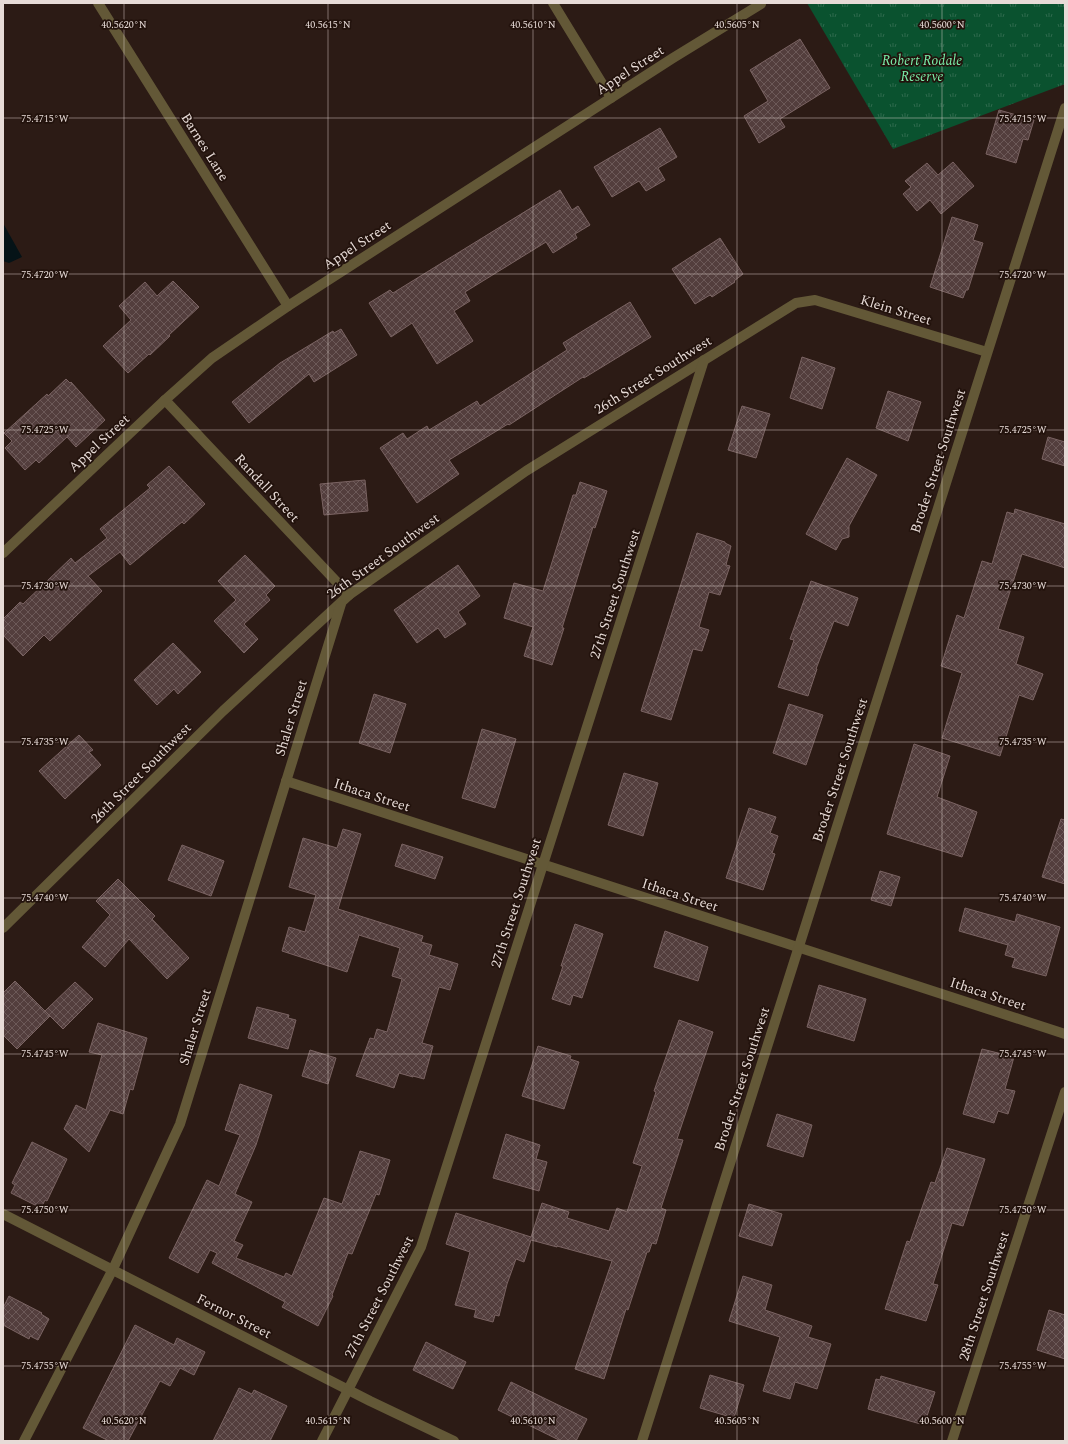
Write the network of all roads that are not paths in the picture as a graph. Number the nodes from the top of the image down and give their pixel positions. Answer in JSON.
{"nodes":[{"id":1,"x":98,"y":3,"type":"edge"},
{"id":2,"x":553,"y":3,"type":"edge"},
{"id":3,"x":760,"y":4,"type":"dead end"},
{"id":4,"x":611,"y":98,"type":"junction"},
{"id":5,"x":1065,"y":108,"type":"edge"},
{"id":6,"x":796,"y":303,"type":"joint"},
{"id":7,"x":288,"y":306,"type":"junction"},
{"id":8,"x":988,"y":352,"type":"junction"},
{"id":9,"x":704,"y":360,"type":"junction"},
{"id":10,"x":165,"y":400,"type":"junction"},
{"id":11,"x":3,"y":553,"type":"edge"},
{"id":12,"x":345,"y":598,"type":"junction"},
{"id":13,"x":286,"y":782,"type":"junction"},
{"id":14,"x":543,"y":865,"type":"junction"},
{"id":15,"x":3,"y":928,"type":"edge"},
{"id":16,"x":798,"y":948,"type":"junction"},
{"id":17,"x":1065,"y":1034,"type":"edge"},
{"id":18,"x":1065,"y":1092,"type":"edge"},
{"id":19,"x":3,"y":1214,"type":"edge"},
{"id":20,"x":113,"y":1269,"type":"junction"},
{"id":21,"x":348,"y":1389,"type":"junction"},
{"id":22,"x":24,"y":1441,"type":"edge"},
{"id":23,"x":322,"y":1441,"type":"edge"},
{"id":24,"x":454,"y":1441,"type":"edge"},
{"id":25,"x":642,"y":1441,"type":"edge"},
{"id":26,"x":952,"y":1441,"type":"edge"}],
"edges":[{"from":1,"to":7,"type":"street","name":"Barnes Lane"},
{"from":2,"to":4,"type":"street"},
{"from":3,"to":4,"type":"street","name":"Appel Street"},
{"from":4,"to":7,"type":"street","name":"Appel Street"},
{"from":5,"to":8,"type":"street","name":"Broder Street Southwest"},
{"from":6,"to":8,"type":"street","name":"Klein Street"},
{"from":6,"to":9,"type":"street","name":"26th Street Southwest"},
{"from":7,"to":10,"type":"street","name":"Appel Street"},
{"from":8,"to":16,"type":"street","name":"Broder Street Southwest"},
{"from":9,"to":12,"type":"street","name":"26th Street Southwest"},
{"from":9,"to":14,"type":"street","name":"27th Street Southwest"},
{"from":10,"to":11,"type":"street","name":"Appel Street"},
{"from":10,"to":12,"type":"street","name":"Randall Street"},
{"from":12,"to":13,"type":"street","name":"Shaler Street"},
{"from":12,"to":15,"type":"street","name":"26th Street Southwest"},
{"from":13,"to":14,"type":"street","name":"Ithaca Street"},
{"from":13,"to":20,"type":"street","name":"Shaler Street"},
{"from":14,"to":16,"type":"street","name":"Ithaca Street"},
{"from":14,"to":21,"type":"street","name":"27th Street Southwest"},
{"from":16,"to":17,"type":"street","name":"Ithaca Street"},
{"from":16,"to":25,"type":"street","name":"Broder Street Southwest"},
{"from":18,"to":26,"type":"street","name":"28th Street Southwest"},
{"from":19,"to":20,"type":"street","name":"Fernor Street"},
{"from":20,"to":21,"type":"street","name":"Fernor Street"},
{"from":20,"to":22,"type":"street","name":"Shaler Street"},
{"from":21,"to":23,"type":"street","name":"27th Street Southwest"},
{"from":21,"to":24,"type":"street","name":"Fernor Street"}]}
